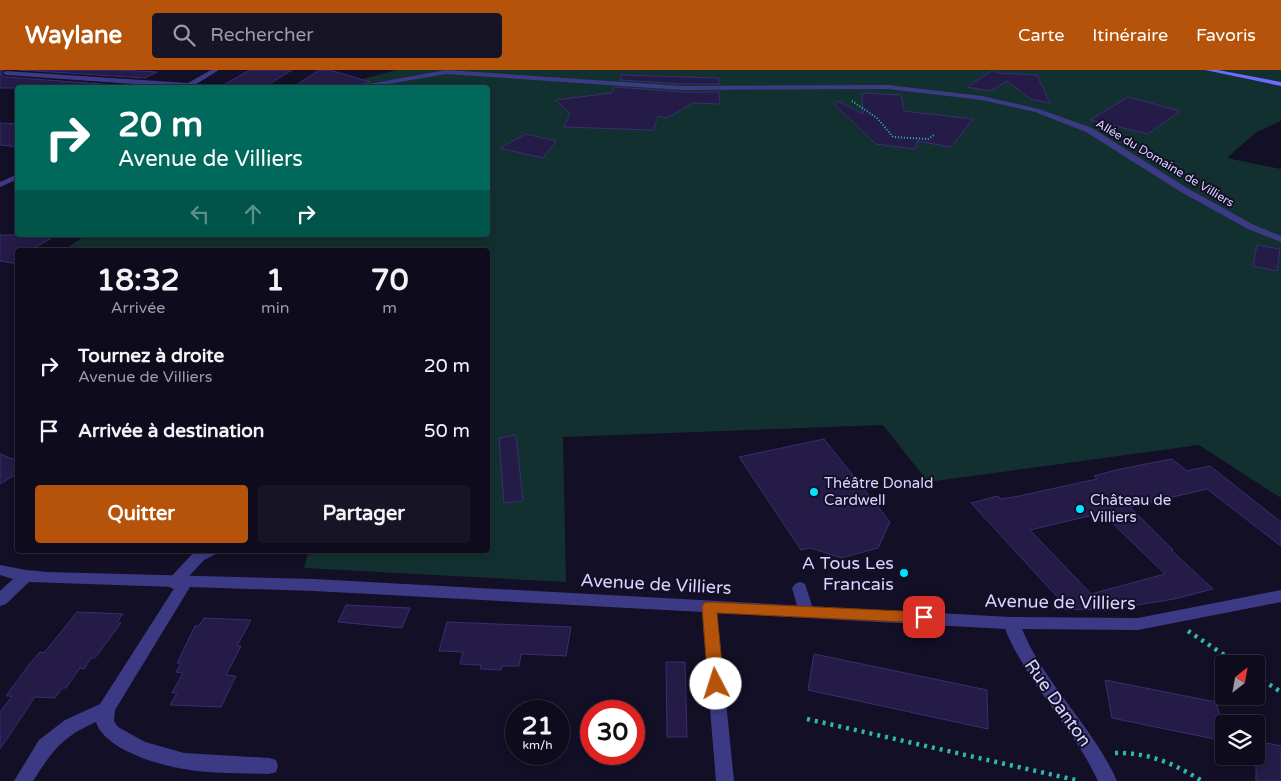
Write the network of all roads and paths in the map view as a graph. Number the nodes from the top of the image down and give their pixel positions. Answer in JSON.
{"nodes":[{"id":1,"x":14,"y":70,"type":"edge"},
{"id":2,"x":216,"y":70,"type":"edge"},
{"id":3,"x":455,"y":70,"type":"edge"},
{"id":4,"x":552,"y":70,"type":"edge"},
{"id":5,"x":1208,"y":70,"type":"edge"},
{"id":6,"x":446,"y":72,"type":"junction"},
{"id":7,"x":3,"y":74,"type":"edge"},
{"id":8,"x":558,"y":80,"type":"junction"},
{"id":9,"x":1281,"y":84,"type":"edge"},
{"id":10,"x":171,"y":85,"type":"edge"},
{"id":11,"x":188,"y":85,"type":"edge"},
{"id":12,"x":368,"y":85,"type":"edge"},
{"id":13,"x":822,"y":87,"type":"junction"},
{"id":14,"x":934,"y":135,"type":"dead end"},
{"id":15,"x":15,"y":178,"type":"edge"},
{"id":16,"x":0,"y":185,"type":"edge"},
{"id":17,"x":1281,"y":239,"type":"edge"},
{"id":18,"x":204,"y":553,"type":"edge"},
{"id":19,"x":0,"y":570,"type":"edge"},
{"id":20,"x":26,"y":576,"type":"junction"},
{"id":21,"x":179,"y":583,"type":"junction"},
{"id":22,"x":800,"y":588,"type":"dead end"},
{"id":23,"x":1281,"y":596,"type":"edge"},
{"id":24,"x":0,"y":600,"type":"edge"},
{"id":25,"x":709,"y":607,"type":"junction"},
{"id":26,"x":806,"y":612,"type":"junction"},
{"id":27,"x":1169,"y":618,"type":"junction"},
{"id":28,"x":1011,"y":623,"type":"junction"},
{"id":29,"x":1224,"y":655,"type":"edge"},
{"id":30,"x":1265,"y":682,"type":"edge"},
{"id":31,"x":1281,"y":692,"type":"edge"},
{"id":32,"x":106,"y":709,"type":"junction"},
{"id":33,"x":807,"y":719,"type":"dead end"},
{"id":34,"x":1094,"y":754,"type":"junction"},
{"id":35,"x":269,"y":766,"type":"dead end"},
{"id":36,"x":23,"y":781,"type":"edge"},
{"id":37,"x":724,"y":781,"type":"edge"},
{"id":38,"x":1080,"y":781,"type":"edge"},
{"id":39,"x":1108,"y":781,"type":"edge"},
{"id":40,"x":1202,"y":781,"type":"edge"}],
"edges":[{"from":1,"to":7,"type":"street"},
{"from":2,"to":11,"type":"street"},
{"from":3,"to":6,"type":"street","name":"Allée du Domaine de Villiers"},
{"from":4,"to":8,"type":"street"},
{"from":5,"to":9,"type":"main road"},
{"from":6,"to":8,"type":"street","name":"Allée du Domaine de Villiers"},
{"from":6,"to":12,"type":"street","name":"Allée du Domaine de Villiers"},
{"from":7,"to":10,"type":"street"},
{"from":8,"to":13,"type":"street","name":"Allée du Domaine de Villiers"},
{"from":13,"to":14,"type":"path"},
{"from":13,"to":17,"type":"street","name":"Allée du Domaine de Villiers"},
{"from":15,"to":16,"type":"street"},
{"from":18,"to":21,"type":"street"},
{"from":19,"to":20,"type":"street","name":"Avenue de Villiers"},
{"from":20,"to":21,"type":"street","name":"Avenue de Villiers"},
{"from":20,"to":24,"type":"street"},
{"from":21,"to":25,"type":"street","name":"Avenue de Villiers"},
{"from":21,"to":32,"type":"street"},
{"from":22,"to":26,"type":"street"},
{"from":23,"to":27,"type":"street","name":"Avenue de Villiers"},
{"from":25,"to":26,"type":"street","name":"Avenue de Villiers"},
{"from":25,"to":37,"type":"street"},
{"from":26,"to":28,"type":"street","name":"Avenue de Villiers"},
{"from":27,"to":28,"type":"street","name":"Avenue de Villiers"},
{"from":27,"to":29,"type":"path"},
{"from":28,"to":34,"type":"street","name":"Rue Danton"},
{"from":30,"to":31,"type":"path"},
{"from":32,"to":35,"type":"street"},
{"from":32,"to":36,"type":"street"},
{"from":33,"to":38,"type":"path"},
{"from":34,"to":39,"type":"street","name":"Rue Danton"},
{"from":34,"to":40,"type":"path"}]}
